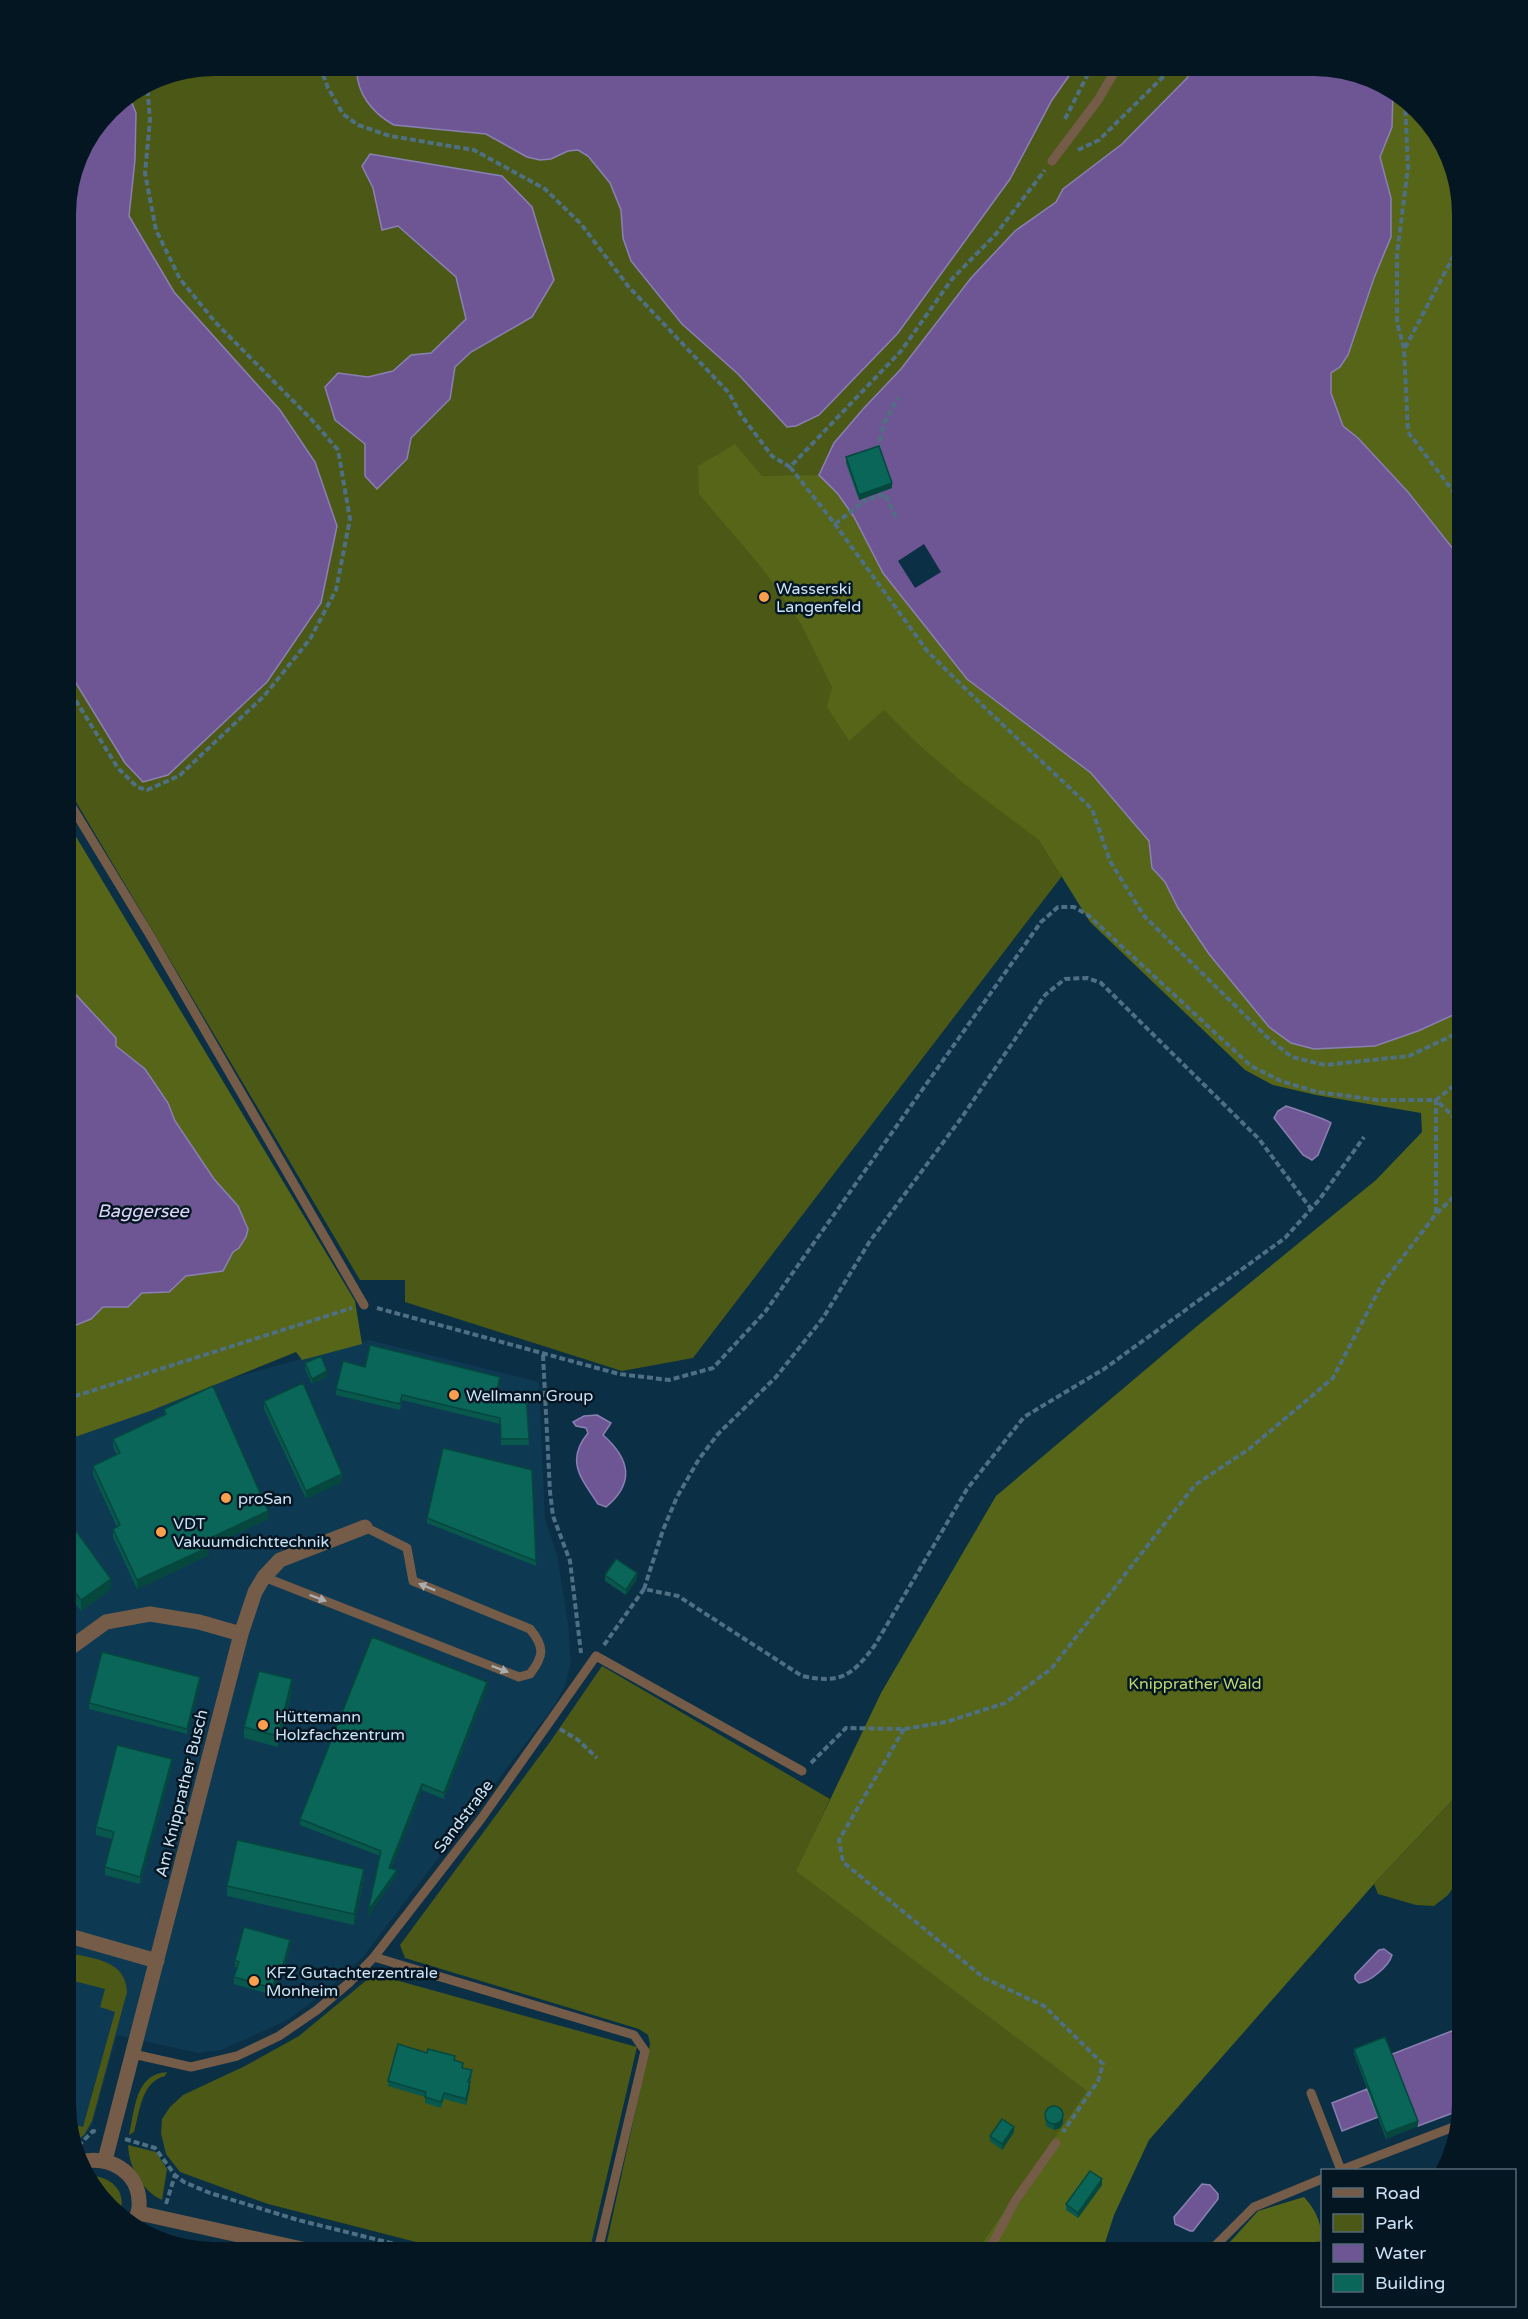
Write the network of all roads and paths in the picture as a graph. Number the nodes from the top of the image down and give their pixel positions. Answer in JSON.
{"nodes":[{"id":1,"x":324,"y":77,"type":"edge"},
{"id":2,"x":1086,"y":77,"type":"edge"},
{"id":3,"x":1112,"y":77,"type":"edge"},
{"id":4,"x":1163,"y":77,"type":"edge"},
{"id":5,"x":148,"y":94,"type":"edge"},
{"id":6,"x":1405,"y":111,"type":"edge"},
{"id":7,"x":1062,"y":124,"type":"dead end"},
{"id":8,"x":1052,"y":161,"type":"junction"},
{"id":9,"x":1452,"y":259,"type":"edge"},
{"id":10,"x":1404,"y":348,"type":"junction"},
{"id":11,"x":898,"y":398,"type":"dead end"},
{"id":12,"x":877,"y":452,"type":"edge"},
{"id":13,"x":790,"y":467,"type":"junction"},
{"id":14,"x":1452,"y":490,"type":"edge"},
{"id":15,"x":896,"y":517,"type":"dead end"},
{"id":16,"x":835,"y":524,"type":"junction"},
{"id":17,"x":77,"y":703,"type":"edge"},
{"id":18,"x":77,"y":815,"type":"edge"},
{"id":19,"x":1452,"y":1036,"type":"edge"},
{"id":20,"x":1452,"y":1087,"type":"edge"},
{"id":21,"x":1436,"y":1100,"type":"junction"},
{"id":22,"x":1452,"y":1115,"type":"edge"},
{"id":23,"x":1364,"y":1137,"type":"dead end"},
{"id":24,"x":1452,"y":1199,"type":"edge"},
{"id":25,"x":1311,"y":1209,"type":"junction"},
{"id":26,"x":1436,"y":1214,"type":"junction"},
{"id":27,"x":364,"y":1305,"type":"junction"},
{"id":28,"x":543,"y":1355,"type":"junction"},
{"id":29,"x":77,"y":1396,"type":"edge"},
{"id":30,"x":365,"y":1527,"type":"joint"},
{"id":31,"x":264,"y":1577,"type":"junction"},
{"id":32,"x":644,"y":1589,"type":"junction"},
{"id":33,"x":241,"y":1634,"type":"junction"},
{"id":34,"x":77,"y":1643,"type":"edge"},
{"id":35,"x":596,"y":1656,"type":"junction"},
{"id":36,"x":584,"y":1675,"type":"junction"},
{"id":37,"x":549,"y":1723,"type":"junction"},
{"id":38,"x":904,"y":1729,"type":"junction"},
{"id":39,"x":597,"y":1758,"type":"dead end"},
{"id":40,"x":802,"y":1771,"type":"joint"},
{"id":41,"x":77,"y":1938,"type":"edge"},
{"id":42,"x":374,"y":1957,"type":"junction"},
{"id":43,"x":157,"y":1960,"type":"junction"},
{"id":44,"x":133,"y":2054,"type":"junction"},
{"id":45,"x":1311,"y":2093,"type":"dead end"},
{"id":46,"x":1449,"y":2129,"type":"edge"},
{"id":47,"x":112,"y":2136,"type":"junction"},
{"id":48,"x":1056,"y":2143,"type":"joint"},
{"id":49,"x":88,"y":2160,"type":"edge"},
{"id":50,"x":105,"y":2160,"type":"junction"},
{"id":51,"x":1341,"y":2169,"type":"edge"},
{"id":52,"x":1344,"y":2169,"type":"edge"},
{"id":53,"x":1321,"y":2180,"type":"edge"},
{"id":54,"x":139,"y":2213,"type":"junction"},
{"id":55,"x":137,"y":2218,"type":"edge"},
{"id":56,"x":270,"y":2242,"type":"edge"},
{"id":57,"x":387,"y":2242,"type":"edge"},
{"id":58,"x":600,"y":2242,"type":"edge"},
{"id":59,"x":993,"y":2242,"type":"edge"},
{"id":60,"x":1219,"y":2242,"type":"edge"}],
"edges":[{"from":1,"to":13,"type":"path"},
{"from":2,"to":7,"type":"path"},
{"from":3,"to":8,"type":"lane"},
{"from":4,"to":8,"type":"path"},
{"from":5,"to":17,"type":"path"},
{"from":6,"to":10,"type":"path"},
{"from":8,"to":13,"type":"path"},
{"from":9,"to":10,"type":"path"},
{"from":10,"to":14,"type":"path"},
{"from":11,"to":12,"type":"path"},
{"from":13,"to":16,"type":"path"},
{"from":15,"to":16,"type":"path"},
{"from":16,"to":19,"type":"path"},
{"from":18,"to":27,"type":"lane"},
{"from":20,"to":21,"type":"path"},
{"from":21,"to":22,"type":"path"},
{"from":21,"to":26,"type":"path"},
{"from":21,"to":28,"type":"path"},
{"from":23,"to":25,"type":"path"},
{"from":24,"to":26,"type":"path"},
{"from":25,"to":32,"type":"path"},
{"from":25,"to":32,"type":"path"},
{"from":26,"to":38,"type":"path"},
{"from":27,"to":28,"type":"path"},
{"from":27,"to":29,"type":"path"},
{"from":28,"to":36,"type":"path"},
{"from":30,"to":31,"type":"street","name":"Am Knipprather Busch"},
{"from":31,"to":30,"type":"lane","one_way":true},
{"from":31,"to":33,"type":"street","name":"Am Knipprather Busch"},
{"from":32,"to":35,"type":"path"},
{"from":33,"to":34,"type":"street"},
{"from":33,"to":43,"type":"street","name":"Am Knipprather Busch"},
{"from":35,"to":36,"type":"lane","name":"Sandstraße"},
{"from":35,"to":40,"type":"lane"},
{"from":36,"to":37,"type":"lane","name":"Sandstraße"},
{"from":37,"to":39,"type":"path"},
{"from":37,"to":42,"type":"lane","name":"Sandstraße"},
{"from":38,"to":40,"type":"path"},
{"from":38,"to":48,"type":"path"},
{"from":41,"to":43,"type":"street"},
{"from":42,"to":44,"type":"lane","name":"Sandstraße"},
{"from":42,"to":58,"type":"lane"},
{"from":43,"to":44,"type":"street","name":"Am Knipprather Busch"},
{"from":44,"to":47,"type":"street","name":"Am Knipprather Busch"},
{"from":45,"to":51,"type":"lane"},
{"from":46,"to":52,"type":"lane"},
{"from":47,"to":50,"type":"street","name":"Am Knipprather Busch"},
{"from":47,"to":57,"type":"path"},
{"from":48,"to":59,"type":"lane"},
{"from":49,"to":50,"type":"street"},
{"from":50,"to":54,"type":"street"},
{"from":53,"to":60,"type":"lane"},
{"from":54,"to":55,"type":"street"},
{"from":54,"to":56,"type":"street"}]}
